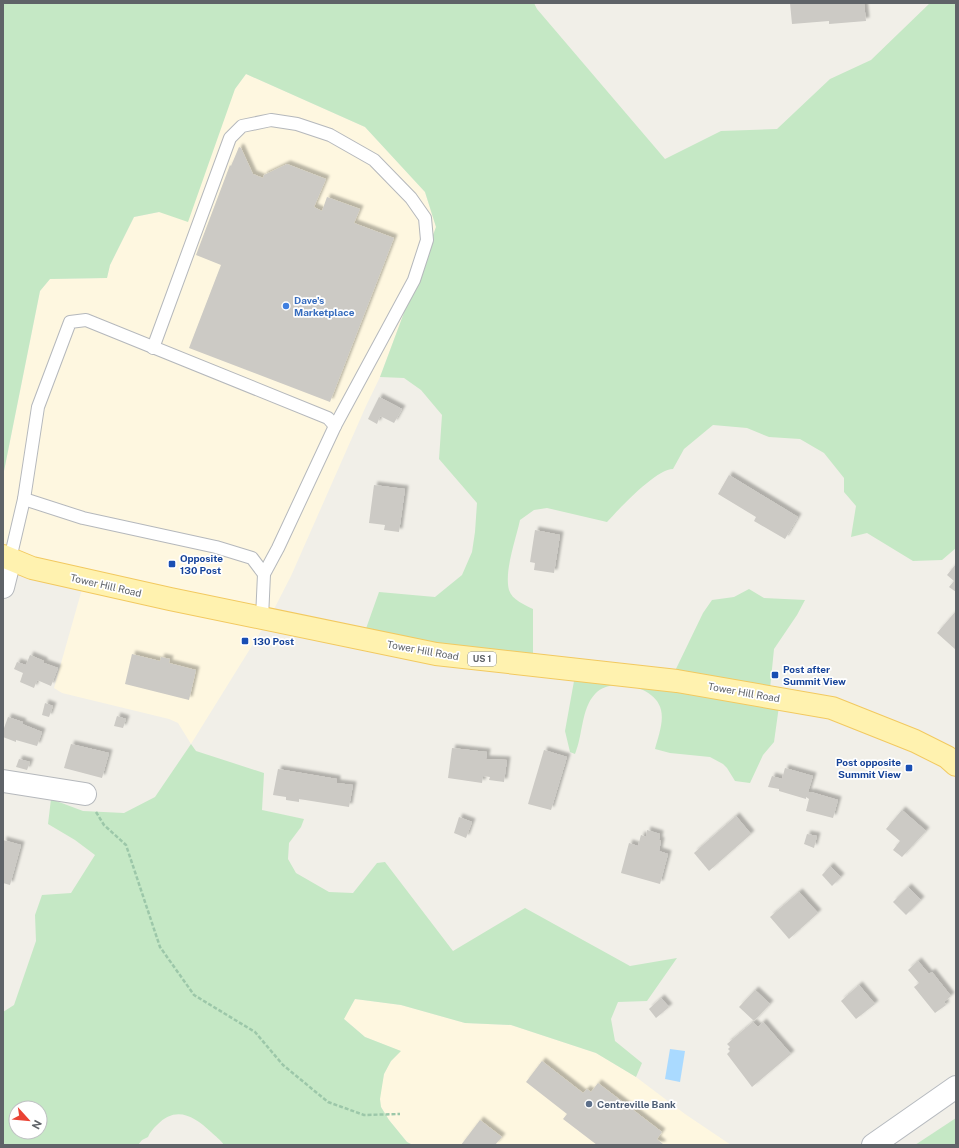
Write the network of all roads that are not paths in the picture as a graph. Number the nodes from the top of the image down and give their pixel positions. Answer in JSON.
{"nodes":[{"id":1,"x":153,"y":348,"type":"junction"},
{"id":2,"x":335,"y":426,"type":"junction"},
{"id":3,"x":24,"y":499,"type":"junction"},
{"id":4,"x":7,"y":558,"type":"edge"},
{"id":5,"x":264,"y":574,"type":"junction"},
{"id":6,"x":3,"y":587,"type":"edge"},
{"id":7,"x":262,"y":618,"type":"junction"},
{"id":8,"x":953,"y":757,"type":"edge"},
{"id":9,"x":3,"y":781,"type":"edge"},
{"id":10,"x":85,"y":794,"type":"road end"},
{"id":11,"x":956,"y":1087,"type":"edge"},
{"id":12,"x":873,"y":1145,"type":"edge"}],
"edges":[{"from":1,"to":2,"type":"lane"},
{"from":1,"to":2,"type":"lane"},
{"from":1,"to":3,"type":"lane"},
{"from":2,"to":5,"type":"lane"},
{"from":3,"to":4,"type":"lane"},
{"from":3,"to":5,"type":"lane"},
{"from":4,"to":6,"type":"street"},
{"from":4,"to":7,"type":"main road","name":"Tower Hill Road","number":"US 1"},
{"from":5,"to":7,"type":"lane"},
{"from":7,"to":8,"type":"main road","name":"Tower Hill Road","number":"US 1"},
{"from":9,"to":10,"type":"street"},
{"from":11,"to":12,"type":"street"}]}
